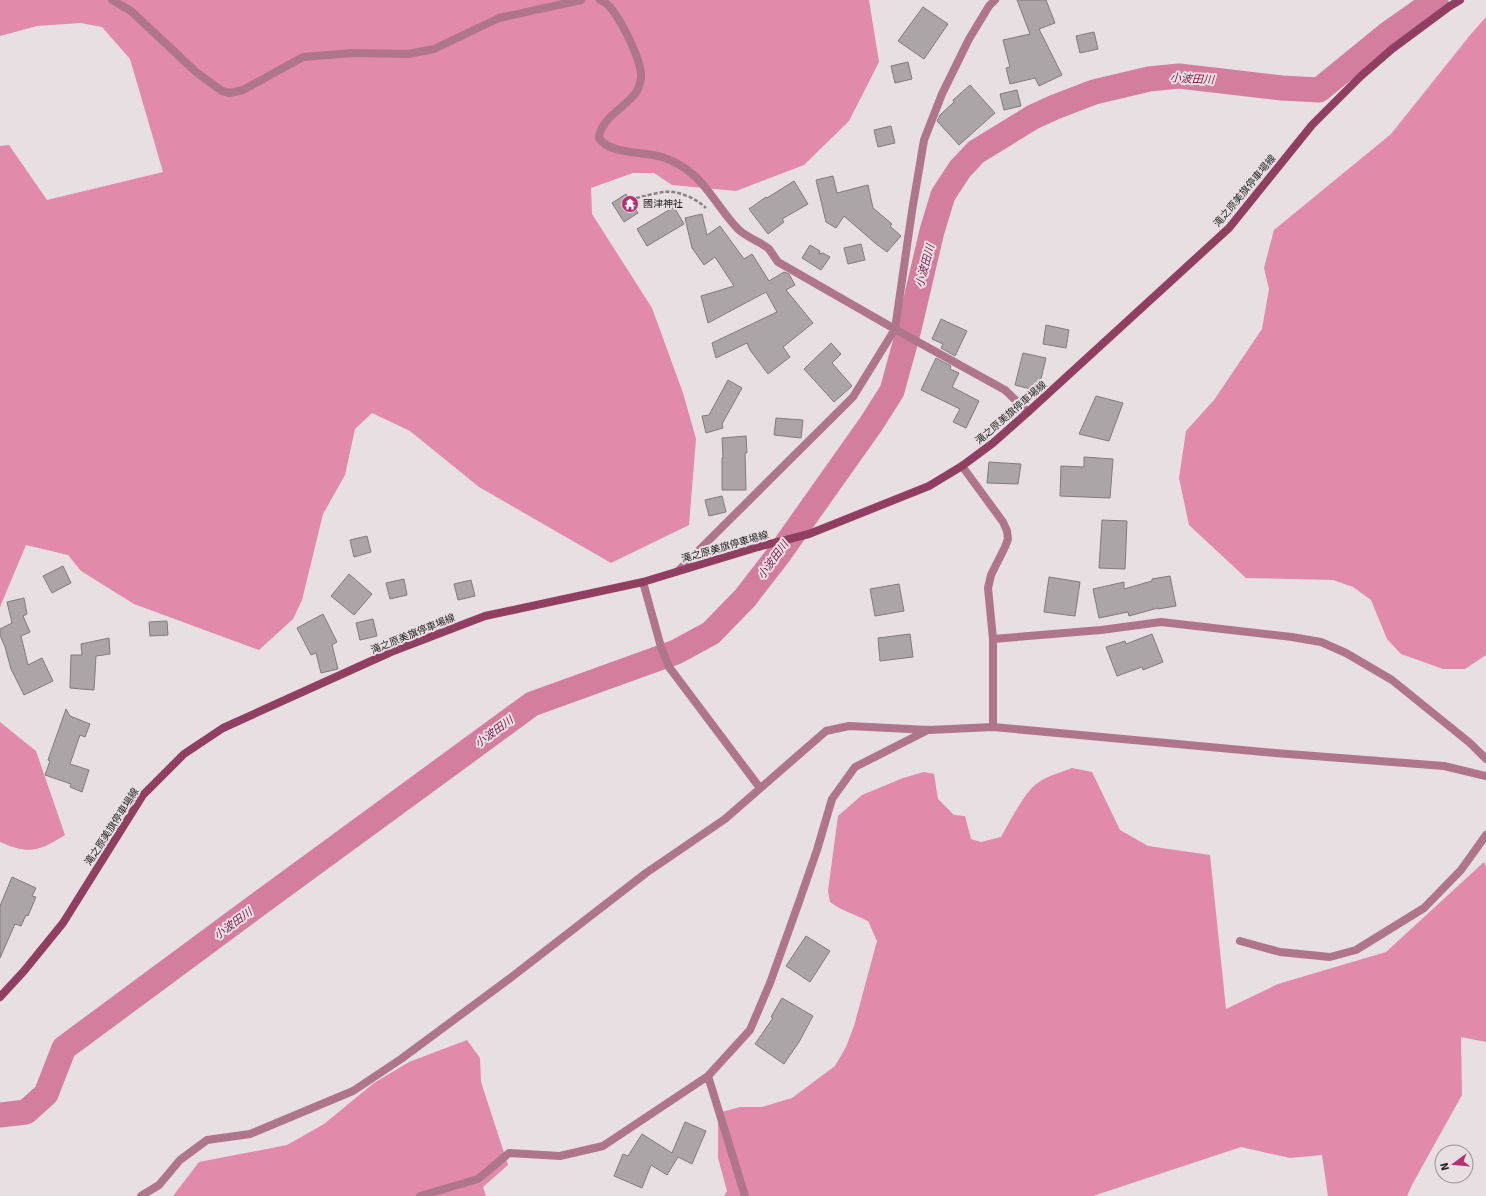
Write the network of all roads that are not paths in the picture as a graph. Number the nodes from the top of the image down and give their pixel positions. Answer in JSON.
{"nodes":[{"id":1,"x":112,"y":0,"type":"edge"},
{"id":2,"x":581,"y":0,"type":"edge"},
{"id":3,"x":600,"y":0,"type":"edge"},
{"id":4,"x":995,"y":0,"type":"edge"},
{"id":5,"x":1460,"y":0,"type":"edge"},
{"id":6,"x":897,"y":331,"type":"junction"},
{"id":7,"x":1028,"y":412,"type":"junction"},
{"id":8,"x":962,"y":466,"type":"junction"},
{"id":9,"x":678,"y":571,"type":"junction"},
{"id":10,"x":643,"y":582,"type":"junction"},
{"id":11,"x":993,"y":639,"type":"junction"},
{"id":12,"x":993,"y":727,"type":"junction"},
{"id":13,"x":929,"y":730,"type":"junction"},
{"id":14,"x":1486,"y":759,"type":"edge"},
{"id":15,"x":1486,"y":776,"type":"edge"},
{"id":16,"x":760,"y":788,"type":"junction"},
{"id":17,"x":1486,"y":835,"type":"edge"},
{"id":18,"x":1240,"y":942,"type":"dead end"},
{"id":19,"x":0,"y":997,"type":"edge"},
{"id":20,"x":708,"y":1076,"type":"junction"},
{"id":21,"x":141,"y":1196,"type":"edge"},
{"id":22,"x":420,"y":1196,"type":"edge"},
{"id":23,"x":745,"y":1196,"type":"edge"}],
"edges":[{"from":1,"to":2,"type":"street"},
{"from":3,"to":6,"type":"street"},
{"from":4,"to":6,"type":"street"},
{"from":5,"to":7,"type":"main road","name":"滝之原美旗停車場線"},
{"from":6,"to":7,"type":"street"},
{"from":6,"to":9,"type":"street"},
{"from":7,"to":8,"type":"main road","name":"滝之原美旗停車場線"},
{"from":8,"to":9,"type":"main road","name":"滝之原美旗停車場線"},
{"from":8,"to":11,"type":"street"},
{"from":9,"to":10,"type":"main road","name":"滝之原美旗停車場線"},
{"from":10,"to":16,"type":"street"},
{"from":10,"to":19,"type":"main road","name":"滝之原美旗停車場線"},
{"from":11,"to":12,"type":"street"},
{"from":11,"to":14,"type":"street"},
{"from":12,"to":13,"type":"street"},
{"from":12,"to":15,"type":"street"},
{"from":13,"to":16,"type":"street"},
{"from":13,"to":20,"type":"street"},
{"from":16,"to":21,"type":"street"},
{"from":17,"to":18,"type":"street"},
{"from":20,"to":22,"type":"street"},
{"from":20,"to":23,"type":"street"}]}
